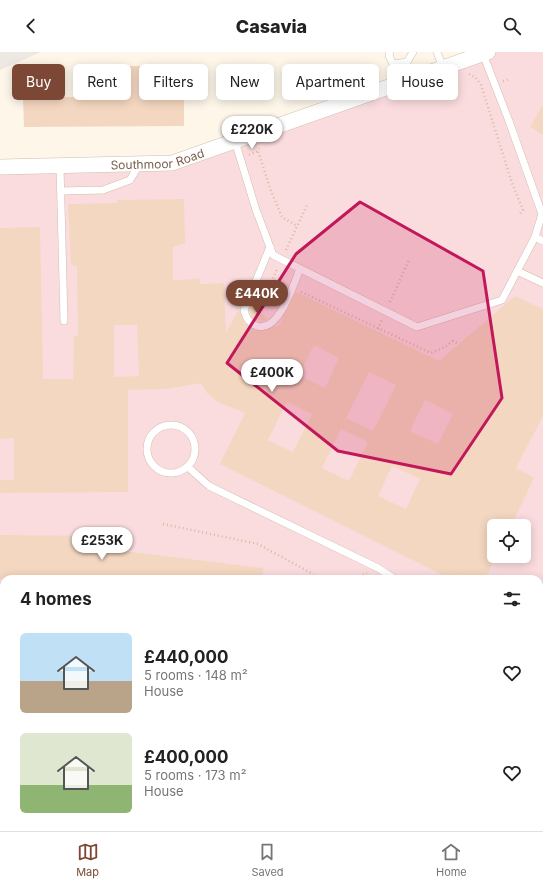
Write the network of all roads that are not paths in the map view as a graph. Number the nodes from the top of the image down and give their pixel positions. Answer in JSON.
{"nodes":[{"id":1,"x":390,"y":52,"type":"edge"},
{"id":2,"x":413,"y":52,"type":"edge"},
{"id":3,"x":437,"y":52,"type":"edge"},
{"id":4,"x":486,"y":53,"type":"edge"},
{"id":5,"x":441,"y":64,"type":"edge"},
{"id":6,"x":456,"y":64,"type":"edge"},
{"id":7,"x":387,"y":89,"type":"edge"},
{"id":8,"x":235,"y":142,"type":"junction"},
{"id":9,"x":139,"y":164,"type":"junction"},
{"id":10,"x":60,"y":166,"type":"junction"},
{"id":11,"x":0,"y":167,"type":"edge"},
{"id":12,"x":61,"y":191,"type":"junction"},
{"id":13,"x":535,"y":237,"type":"junction"},
{"id":14,"x":543,"y":241,"type":"edge"},
{"id":15,"x":270,"y":247,"type":"junction"},
{"id":16,"x":300,"y":269,"type":"junction"},
{"id":17,"x":518,"y":271,"type":"junction"},
{"id":18,"x":543,"y":283,"type":"edge"},
{"id":19,"x":64,"y":321,"type":"dead end"},
{"id":20,"x":188,"y":467,"type":"junction"},
{"id":21,"x":389,"y":575,"type":"edge"}],
"edges":[{"from":1,"to":2,"type":"lane"},
{"from":3,"to":5,"type":"lane"},
{"from":4,"to":6,"type":"street","name":"Southmoor Road"},
{"from":4,"to":13,"type":"lane"},
{"from":7,"to":8,"type":"street","name":"Southmoor Road"},
{"from":8,"to":9,"type":"street","name":"Southmoor Road"},
{"from":8,"to":15,"type":"lane"},
{"from":9,"to":10,"type":"street","name":"Southmoor Road"},
{"from":9,"to":12,"type":"lane"},
{"from":10,"to":11,"type":"street","name":"Southmoor Road"},
{"from":10,"to":12,"type":"lane"},
{"from":12,"to":19,"type":"lane"},
{"from":13,"to":14,"type":"lane"},
{"from":13,"to":17,"type":"lane"},
{"from":15,"to":16,"type":"lane"},
{"from":15,"to":16,"type":"lane"},
{"from":16,"to":17,"type":"lane"},
{"from":17,"to":18,"type":"lane"},
{"from":20,"to":20,"type":"lane"},
{"from":20,"to":21,"type":"lane"}]}
